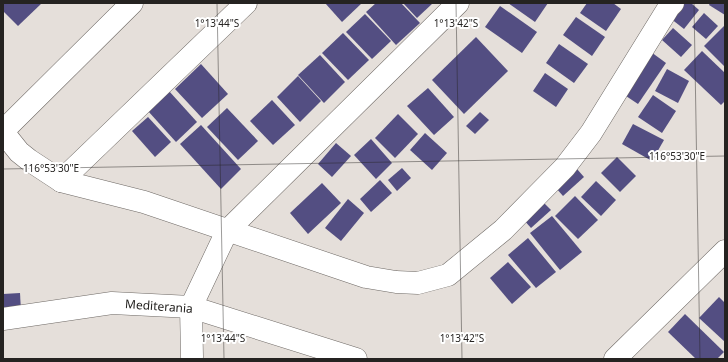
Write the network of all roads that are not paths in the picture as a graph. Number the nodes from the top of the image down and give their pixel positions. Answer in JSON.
{"nodes":[{"id":1,"x":132,"y":3,"type":"edge"},
{"id":2,"x":246,"y":3,"type":"edge"},
{"id":3,"x":458,"y":3,"type":"edge"},
{"id":4,"x":673,"y":3,"type":"edge"},
{"id":5,"x":3,"y":132,"type":"edge"},
{"id":6,"x":61,"y":181,"type":"junction"},
{"id":7,"x":227,"y":231,"type":"junction"},
{"id":8,"x":725,"y":251,"type":"edge"},
{"id":9,"x":191,"y":307,"type":"junction"},
{"id":10,"x":3,"y":319,"type":"edge"},
{"id":11,"x":191,"y":358,"type":"edge"},
{"id":12,"x":356,"y":359,"type":"edge"},
{"id":13,"x":615,"y":359,"type":"edge"}],
"edges":[{"from":1,"to":5,"type":"street"},
{"from":2,"to":6,"type":"street"},
{"from":3,"to":7,"type":"street"},
{"from":4,"to":7,"type":"street"},
{"from":5,"to":6,"type":"street"},
{"from":6,"to":7,"type":"street"},
{"from":7,"to":9,"type":"street"},
{"from":8,"to":13,"type":"street"},
{"from":9,"to":10,"type":"street","name":"Mediterania"},
{"from":9,"to":11,"type":"street"},
{"from":9,"to":12,"type":"street","name":"Mediterania"}]}
